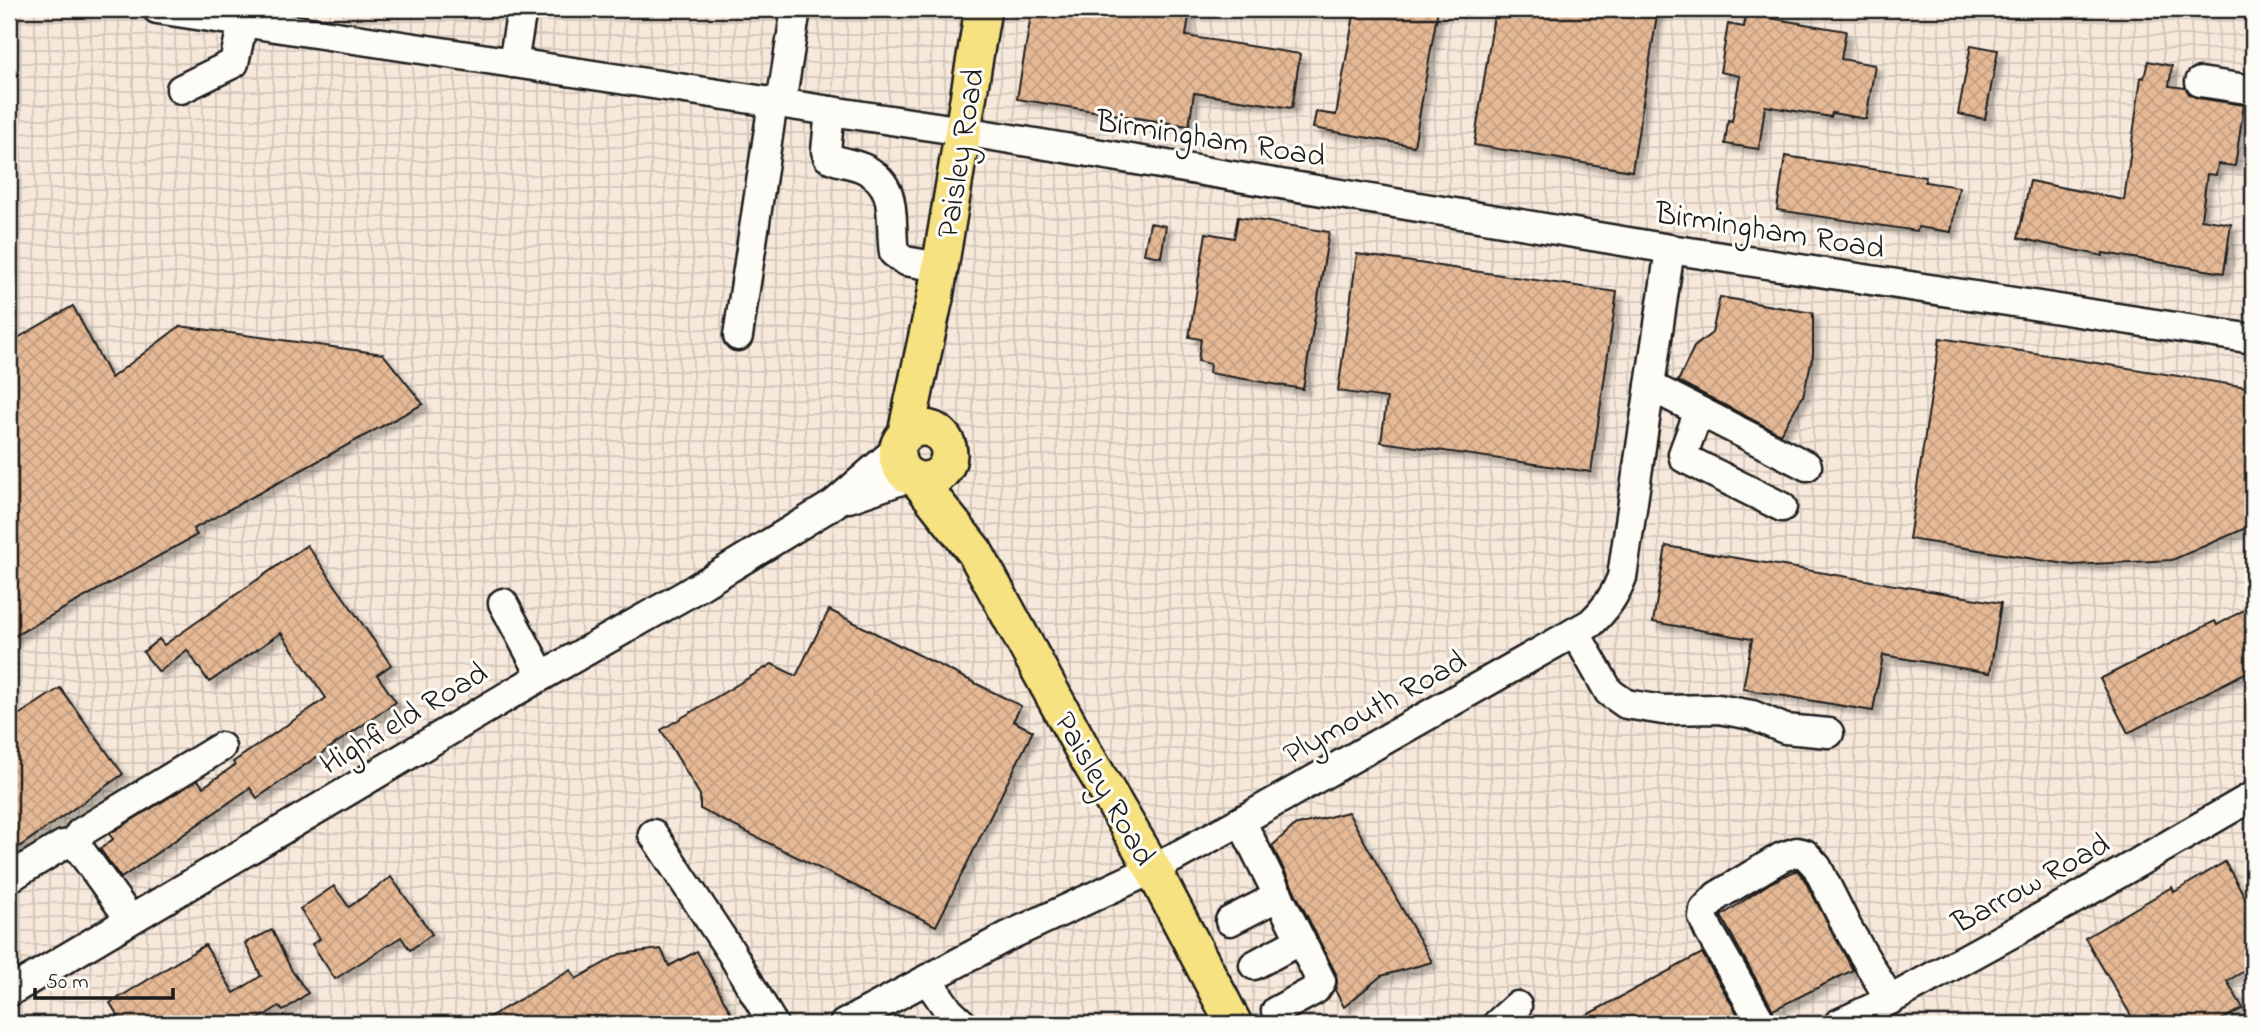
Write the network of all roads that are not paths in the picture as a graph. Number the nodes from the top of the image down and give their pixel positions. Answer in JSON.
{"nodes":[{"id":1,"x":156,"y":9,"type":"edge"},
{"id":2,"x":522,"y":9,"type":"edge"},
{"id":3,"x":796,"y":9,"type":"edge"},
{"id":4,"x":983,"y":9,"type":"edge"},
{"id":5,"x":210,"y":13,"type":"edge"},
{"id":6,"x":243,"y":22,"type":"junction"},
{"id":7,"x":513,"y":63,"type":"junction"},
{"id":8,"x":2200,"y":82,"type":"dead end"},
{"id":9,"x":181,"y":89,"type":"dead end"},
{"id":10,"x":2253,"y":90,"type":"edge"},
{"id":11,"x":777,"y":103,"type":"junction"},
{"id":12,"x":830,"y":111,"type":"junction"},
{"id":13,"x":964,"y":131,"type":"junction"},
{"id":14,"x":1670,"y":248,"type":"junction"},
{"id":15,"x":938,"y":283,"type":"junction"},
{"id":16,"x":738,"y":336,"type":"dead end"},
{"id":17,"x":2253,"y":340,"type":"edge"},
{"id":18,"x":1650,"y":386,"type":"junction"},
{"id":19,"x":1699,"y":411,"type":"junction"},
{"id":20,"x":920,"y":455,"type":"junction"},
{"id":21,"x":1807,"y":466,"type":"dead end"},
{"id":22,"x":1782,"y":507,"type":"dead end"},
{"id":23,"x":503,"y":603,"type":"dead end"},
{"id":24,"x":1575,"y":632,"type":"junction"},
{"id":25,"x":542,"y":676,"type":"junction"},
{"id":26,"x":1829,"y":733,"type":"dead end"},
{"id":27,"x":221,"y":747,"type":"dead end"},
{"id":28,"x":2250,"y":804,"type":"edge"},
{"id":29,"x":1241,"y":821,"type":"junction"},
{"id":30,"x":653,"y":834,"type":"dead end"},
{"id":31,"x":75,"y":843,"type":"junction"},
{"id":32,"x":1153,"y":869,"type":"junction"},
{"id":33,"x":9,"y":878,"type":"edge"},
{"id":34,"x":1279,"y":896,"type":"junction"},
{"id":35,"x":130,"y":919,"type":"junction"},
{"id":36,"x":1230,"y":921,"type":"dead end"},
{"id":37,"x":1301,"y":940,"type":"junction"},
{"id":38,"x":1254,"y":965,"type":"dead end"},
{"id":39,"x":927,"y":979,"type":"junction"},
{"id":40,"x":9,"y":992,"type":"edge"},
{"id":41,"x":1890,"y":1000,"type":"junction"},
{"id":42,"x":1276,"y":1011,"type":"dead end"},
{"id":43,"x":882,"y":1016,"type":"edge"},
{"id":44,"x":773,"y":1024,"type":"edge"},
{"id":45,"x":844,"y":1024,"type":"edge"},
{"id":46,"x":963,"y":1024,"type":"edge"},
{"id":47,"x":1234,"y":1024,"type":"edge"},
{"id":48,"x":1762,"y":1024,"type":"edge"},
{"id":49,"x":1838,"y":1024,"type":"edge"}],
"edges":[{"from":1,"to":5,"type":"street","name":"Birmingham Road"},
{"from":2,"to":7,"type":"street"},
{"from":3,"to":11,"type":"street"},
{"from":4,"to":13,"type":"main road","name":"Paisley Road"},
{"from":5,"to":6,"type":"street","name":"Birmingham Road"},
{"from":6,"to":7,"type":"street","name":"Birmingham Road"},
{"from":6,"to":9,"type":"street"},
{"from":7,"to":11,"type":"street","name":"Birmingham Road"},
{"from":8,"to":10,"type":"street"},
{"from":11,"to":12,"type":"street","name":"Birmingham Road"},
{"from":11,"to":16,"type":"street"},
{"from":12,"to":13,"type":"street","name":"Birmingham Road"},
{"from":12,"to":15,"type":"street"},
{"from":13,"to":14,"type":"street","name":"Birmingham Road"},
{"from":13,"to":15,"type":"main road","name":"Paisley Road"},
{"from":14,"to":17,"type":"street","name":"Birmingham Road"},
{"from":14,"to":18,"type":"street","name":"Plymouth Road"},
{"from":15,"to":20,"type":"main road","name":"Paisley Road"},
{"from":18,"to":19,"type":"street"},
{"from":18,"to":24,"type":"street","name":"Plymouth Road"},
{"from":19,"to":21,"type":"street"},
{"from":19,"to":22,"type":"street"},
{"from":20,"to":25,"type":"street","name":"Highfield Road"},
{"from":20,"to":32,"type":"main road","name":"Paisley Road"},
{"from":23,"to":25,"type":"street"},
{"from":24,"to":26,"type":"street"},
{"from":24,"to":29,"type":"street","name":"Plymouth Road"},
{"from":25,"to":35,"type":"street","name":"Highfield Road"},
{"from":27,"to":31,"type":"street"},
{"from":28,"to":41,"type":"street","name":"Barrow Road"},
{"from":29,"to":32,"type":"street","name":"Plymouth Road"},
{"from":29,"to":34,"type":"street"},
{"from":30,"to":44,"type":"street"},
{"from":31,"to":33,"type":"street"},
{"from":31,"to":35,"type":"street"},
{"from":32,"to":39,"type":"street","name":"Plymouth Road"},
{"from":32,"to":47,"type":"main road","name":"Paisley Road"},
{"from":34,"to":36,"type":"street"},
{"from":34,"to":37,"type":"street"},
{"from":35,"to":40,"type":"street","name":"Highfield Road"},
{"from":37,"to":38,"type":"street"},
{"from":37,"to":42,"type":"street"},
{"from":39,"to":43,"type":"street","name":"Plymouth Road"},
{"from":39,"to":46,"type":"street"},
{"from":41,"to":48,"type":"street"},
{"from":41,"to":49,"type":"street","name":"Barrow Road"},
{"from":43,"to":45,"type":"street","name":"Plymouth Road"}]}
